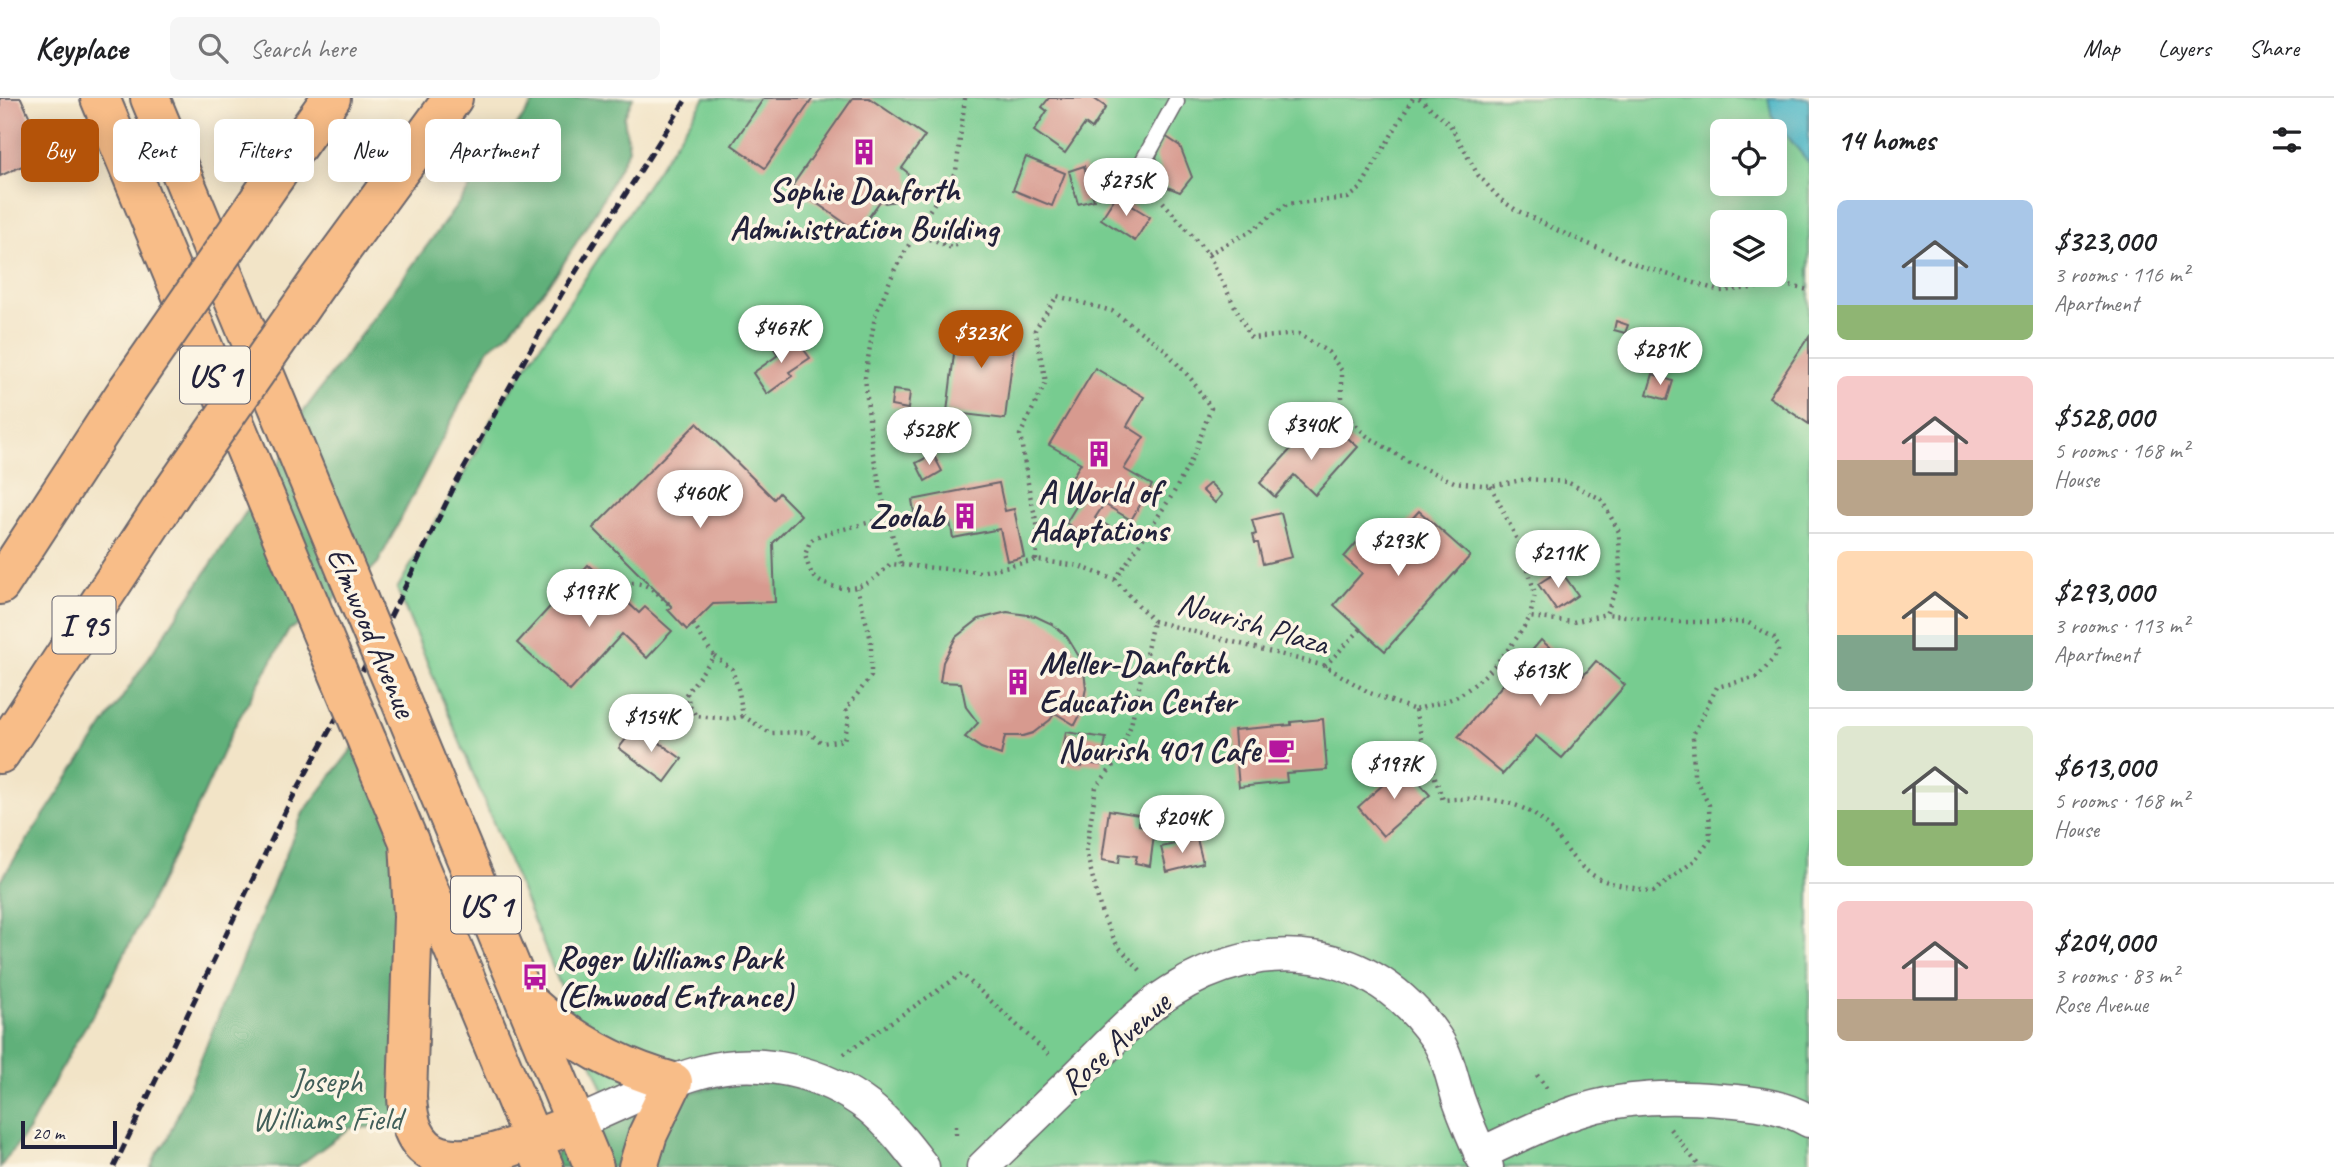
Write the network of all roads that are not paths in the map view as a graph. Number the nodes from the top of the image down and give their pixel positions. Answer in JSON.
{"nodes":[{"id":1,"x":100,"y":98,"type":"edge"},
{"id":2,"x":150,"y":98,"type":"edge"},
{"id":3,"x":331,"y":98,"type":"edge"},
{"id":4,"x":453,"y":98,"type":"edge"},
{"id":5,"x":1176,"y":102,"type":"dead end"},
{"id":6,"x":1154,"y":182,"type":"road end"},
{"id":7,"x":0,"y":585,"type":"edge"},
{"id":8,"x":0,"y":754,"type":"edge"},
{"id":9,"x":409,"y":841,"type":"junction"},
{"id":10,"x":525,"y":1001,"type":"junction"},
{"id":11,"x":673,"y":1082,"type":"junction"},
{"id":12,"x":1809,"y":1121,"type":"edge"},
{"id":13,"x":576,"y":1124,"type":"junction"},
{"id":14,"x":538,"y":1153,"type":"edge"},
{"id":15,"x":1484,"y":1160,"type":"edge"},
{"id":16,"x":594,"y":1167,"type":"edge"},
{"id":17,"x":638,"y":1167,"type":"edge"},
{"id":18,"x":923,"y":1167,"type":"edge"},
{"id":19,"x":983,"y":1167,"type":"edge"}],
"edges":[{"from":1,"to":9,"type":"main road","name":"Elmwood Avenue","number":"US 1","bridge":true},
{"from":2,"to":10,"type":"main road","name":"Elmwood Avenue","number":"US 1","bridge":true},
{"from":3,"to":7,"type":"main road","bridge":true},
{"from":4,"to":8,"type":"main road","number":"I 95","bridge":true},
{"from":5,"to":6,"type":"lane"},
{"from":9,"to":14,"type":"main road","name":"Elmwood Avenue","number":"US 1"},
{"from":9,"to":14,"type":"main road"},
{"from":10,"to":11,"type":"main road"},
{"from":10,"to":13,"type":"main road","name":"Elmwood Avenue","number":"US 1"},
{"from":11,"to":13,"type":"street"},
{"from":11,"to":17,"type":"main road"},
{"from":11,"to":18,"type":"street"},
{"from":12,"to":15,"type":"street"},
{"from":13,"to":14,"type":"main road"},
{"from":13,"to":16,"type":"main road","name":"Elmwood Avenue","number":"US 1"},
{"from":15,"to":19,"type":"street","name":"Rose Avenue"}]}
